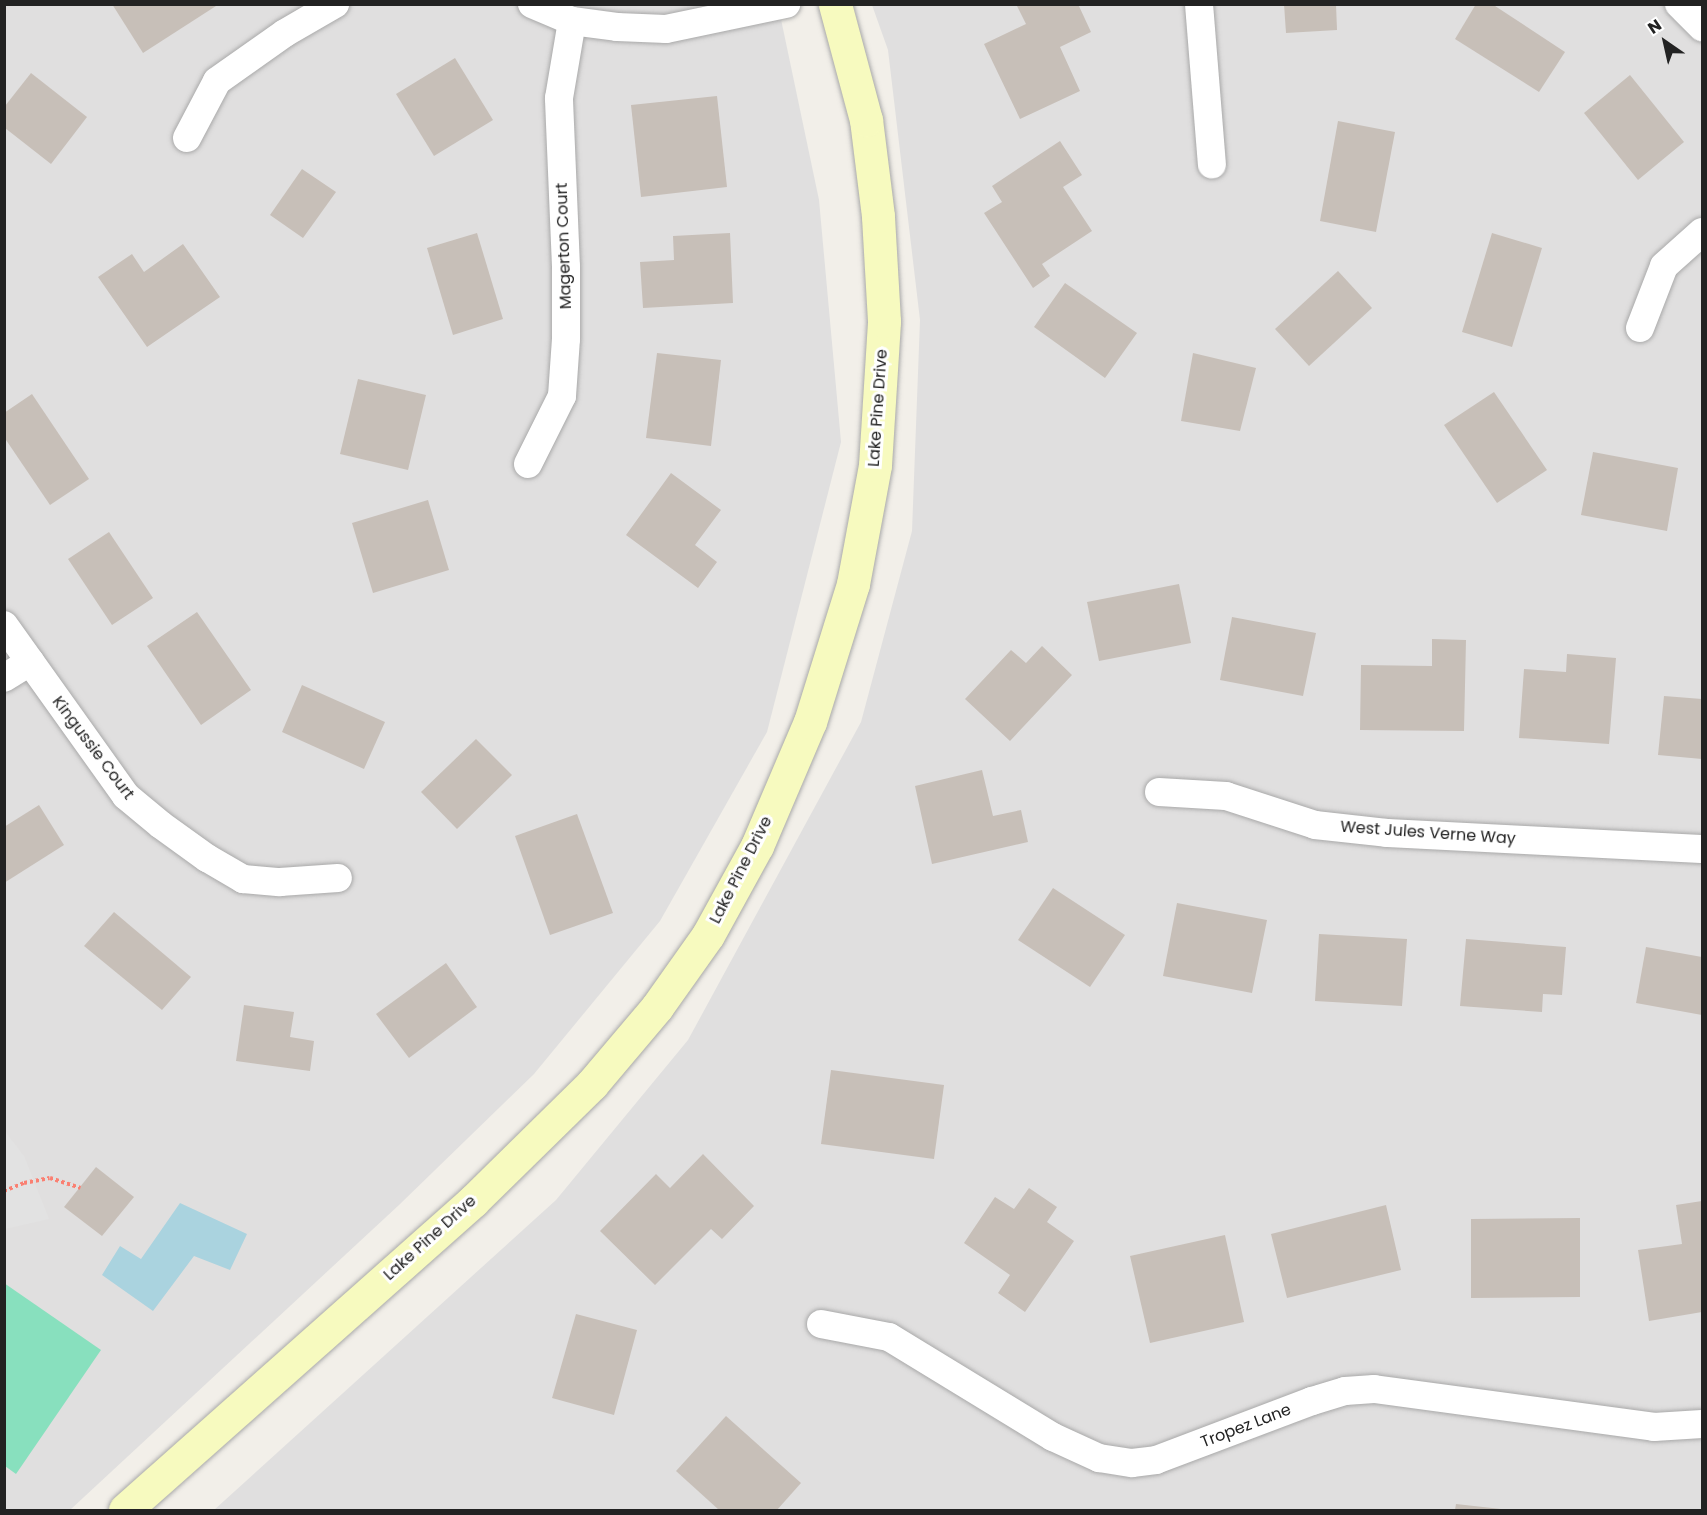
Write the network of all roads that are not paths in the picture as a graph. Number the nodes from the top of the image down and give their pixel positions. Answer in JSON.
{"nodes":[{"id":1,"x":335,"y":4,"type":"edge"},
{"id":2,"x":532,"y":4,"type":"edge"},
{"id":3,"x":786,"y":4,"type":"edge"},
{"id":4,"x":835,"y":4,"type":"edge"},
{"id":5,"x":1199,"y":4,"type":"edge"},
{"id":6,"x":1679,"y":4,"type":"edge"},
{"id":7,"x":572,"y":21,"type":"junction"},
{"id":8,"x":1702,"y":27,"type":"edge"},
{"id":9,"x":187,"y":138,"type":"dead end"},
{"id":10,"x":1212,"y":164,"type":"dead end"},
{"id":11,"x":1702,"y":232,"type":"edge"},
{"id":12,"x":1640,"y":328,"type":"dead end"},
{"id":13,"x":528,"y":464,"type":"dead end"},
{"id":14,"x":4,"y":625,"type":"edge"},
{"id":15,"x":30,"y":662,"type":"junction"},
{"id":16,"x":4,"y":678,"type":"edge"},
{"id":17,"x":1159,"y":792,"type":"dead end"},
{"id":18,"x":1702,"y":849,"type":"edge"},
{"id":19,"x":338,"y":878,"type":"dead end"},
{"id":20,"x":821,"y":1324,"type":"dead end"},
{"id":21,"x":1702,"y":1424,"type":"edge"},
{"id":22,"x":125,"y":1510,"type":"edge"}],
"edges":[{"from":1,"to":9,"type":"street"},
{"from":2,"to":7,"type":"street"},
{"from":3,"to":7,"type":"street"},
{"from":4,"to":22,"type":"main road","name":"Lake Pine Drive"},
{"from":5,"to":10,"type":"street"},
{"from":6,"to":8,"type":"street"},
{"from":7,"to":13,"type":"street","name":"Magerton Court"},
{"from":11,"to":12,"type":"street"},
{"from":14,"to":15,"type":"street","name":"Kingussie Court"},
{"from":15,"to":16,"type":"street"},
{"from":15,"to":19,"type":"street","name":"Kingussie Court"},
{"from":17,"to":18,"type":"street","name":"West Jules Verne Way"},
{"from":20,"to":21,"type":"street","name":"Tropez Lane"}]}
